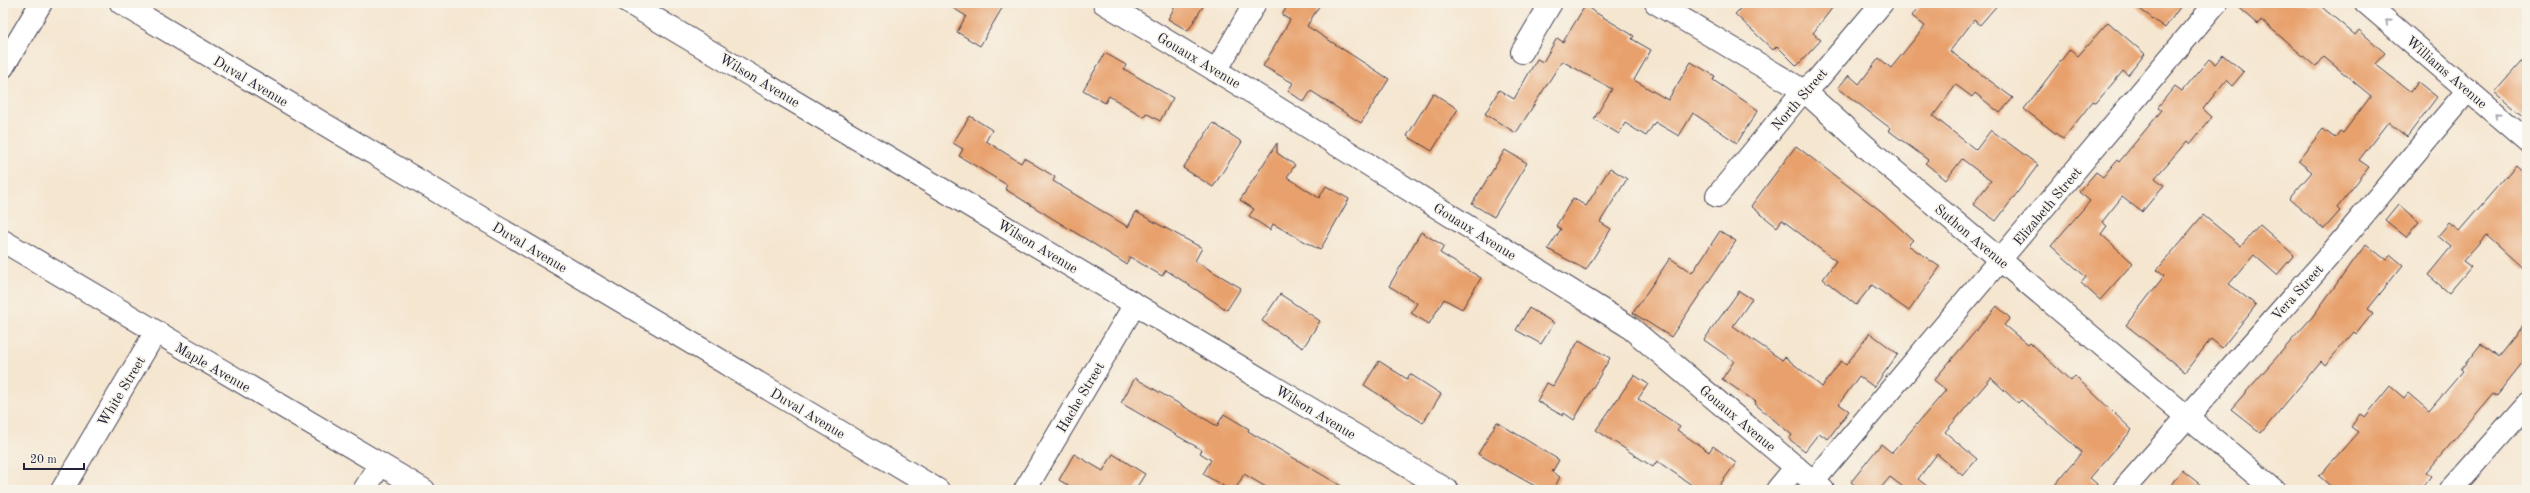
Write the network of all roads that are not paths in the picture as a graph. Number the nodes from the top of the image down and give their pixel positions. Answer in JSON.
{"nodes":[{"id":1,"x":41,"y":3,"type":"edge"},
{"id":2,"x":121,"y":3,"type":"edge"},
{"id":3,"x":629,"y":3,"type":"edge"},
{"id":4,"x":1104,"y":3,"type":"edge"},
{"id":5,"x":1255,"y":3,"type":"edge"},
{"id":6,"x":1551,"y":3,"type":"edge"},
{"id":7,"x":1656,"y":3,"type":"edge"},
{"id":8,"x":1882,"y":3,"type":"edge"},
{"id":9,"x":2216,"y":3,"type":"edge"},
{"id":10,"x":2366,"y":3,"type":"edge"},
{"id":11,"x":1522,"y":52,"type":"dead end"},
{"id":12,"x":3,"y":67,"type":"edge"},
{"id":13,"x":1216,"y":71,"type":"junction"},
{"id":14,"x":2468,"y":90,"type":"junction"},
{"id":15,"x":1804,"y":92,"type":"junction"},
{"id":16,"x":2527,"y":141,"type":"edge"},
{"id":17,"x":1717,"y":196,"type":"dead end"},
{"id":18,"x":3,"y":241,"type":"edge"},
{"id":19,"x":2001,"y":260,"type":"junction"},
{"id":20,"x":1135,"y":304,"type":"junction"},
{"id":21,"x":156,"y":333,"type":"junction"},
{"id":22,"x":2527,"y":404,"type":"edge"},
{"id":23,"x":2186,"y":416,"type":"junction"},
{"id":24,"x":380,"y":465,"type":"junction"},
{"id":25,"x":1796,"y":467,"type":"junction"},
{"id":26,"x":1818,"y":486,"type":"edge"},
{"id":27,"x":62,"y":490,"type":"edge"},
{"id":28,"x":364,"y":490,"type":"edge"},
{"id":29,"x":424,"y":490,"type":"edge"},
{"id":30,"x":938,"y":490,"type":"edge"},
{"id":31,"x":1025,"y":490,"type":"edge"},
{"id":32,"x":1447,"y":490,"type":"edge"},
{"id":33,"x":1777,"y":490,"type":"edge"},
{"id":34,"x":2123,"y":490,"type":"edge"},
{"id":35,"x":2274,"y":490,"type":"edge"},
{"id":36,"x":2451,"y":490,"type":"edge"}],
"edges":[{"from":1,"to":12,"type":"street"},
{"from":2,"to":30,"type":"street","name":"Duval Avenue"},
{"from":3,"to":20,"type":"street","name":"Wilson Avenue"},
{"from":4,"to":13,"type":"street","name":"Gouaux Avenue"},
{"from":5,"to":13,"type":"street"},
{"from":6,"to":11,"type":"street"},
{"from":7,"to":15,"type":"street","name":"Suthon Avenue"},
{"from":8,"to":15,"type":"street","name":"North Street"},
{"from":9,"to":19,"type":"street","name":"Elizabeth Street"},
{"from":14,"to":10,"type":"street","name":"Williams Avenue","one_way":true},
{"from":13,"to":25,"type":"street","name":"Gouaux Avenue"},
{"from":16,"to":14,"type":"street","name":"Williams Avenue","one_way":true},
{"from":14,"to":23,"type":"street","name":"Vera Street"},
{"from":15,"to":17,"type":"street","name":"North Street"},
{"from":15,"to":19,"type":"street","name":"Suthon Avenue"},
{"from":18,"to":21,"type":"street","name":"Maple Avenue"},
{"from":19,"to":23,"type":"street","name":"Suthon Avenue"},
{"from":19,"to":26,"type":"street","name":"Elizabeth Street"},
{"from":20,"to":31,"type":"street","name":"Hache Street"},
{"from":20,"to":32,"type":"street","name":"Wilson Avenue"},
{"from":21,"to":24,"type":"street","name":"Maple Avenue"},
{"from":21,"to":27,"type":"street","name":"White Street"},
{"from":22,"to":36,"type":"street"},
{"from":23,"to":34,"type":"street","name":"Vera Street"},
{"from":23,"to":35,"type":"street","name":"Suthon Avenue"},
{"from":24,"to":28,"type":"street"},
{"from":24,"to":29,"type":"street","name":"Maple Avenue"},
{"from":25,"to":26,"type":"street","name":"Gouaux Avenue"},
{"from":25,"to":33,"type":"street"}]}
